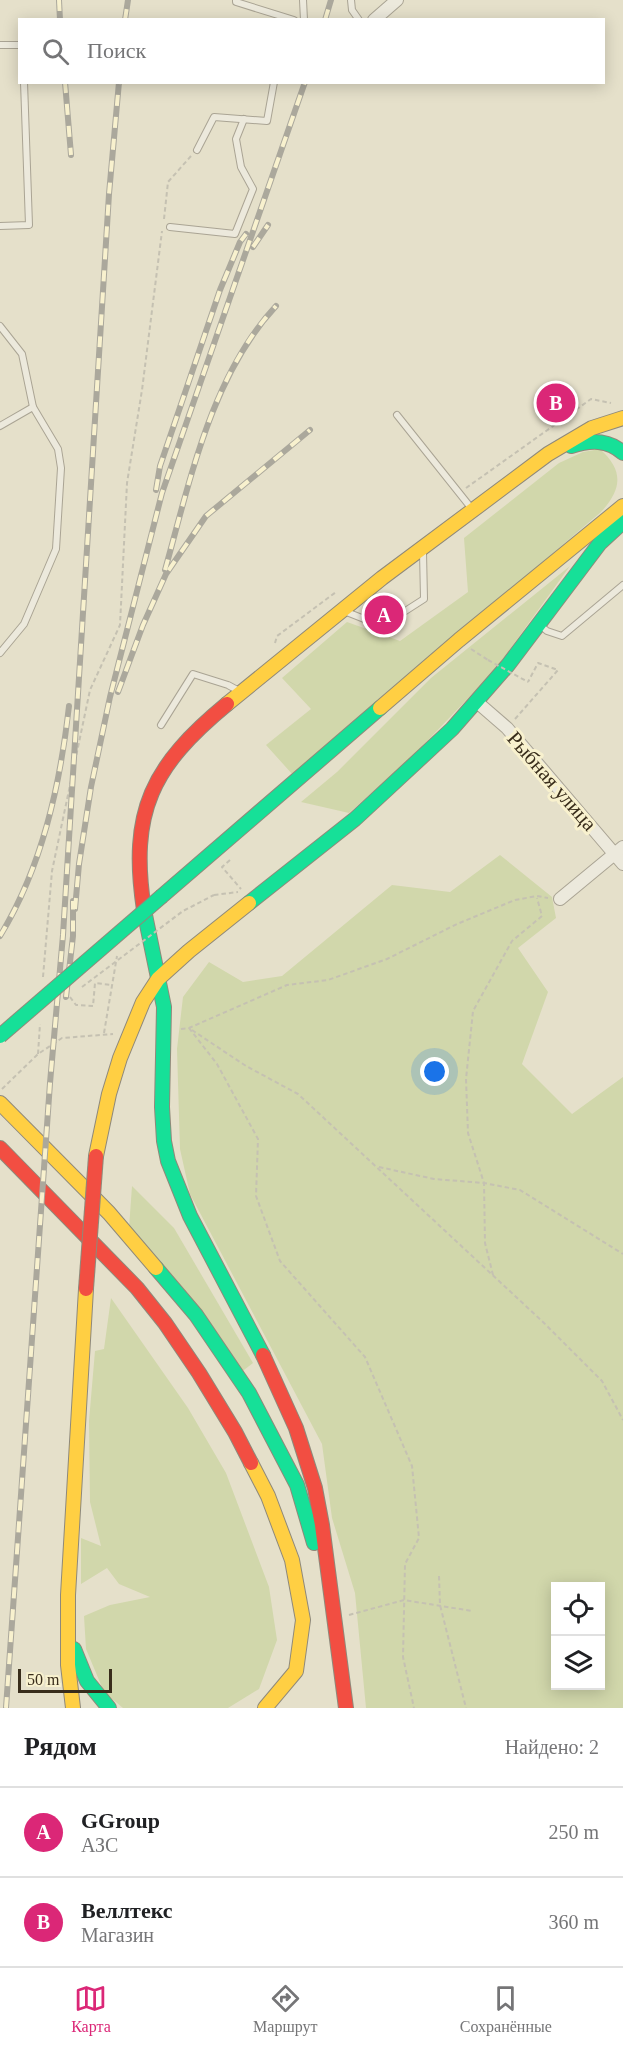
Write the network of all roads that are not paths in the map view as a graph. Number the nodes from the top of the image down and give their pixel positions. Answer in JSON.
{"nodes":[{"id":1,"x":236,"y":0,"type":"edge"},
{"id":2,"x":303,"y":0,"type":"edge"},
{"id":3,"x":351,"y":0,"type":"edge"},
{"id":4,"x":397,"y":0,"type":"edge"},
{"id":5,"x":288,"y":18,"type":"edge"},
{"id":6,"x":304,"y":18,"type":"edge"},
{"id":7,"x":358,"y":18,"type":"edge"},
{"id":8,"x":376,"y":18,"type":"edge"},
{"id":9,"x":0,"y":45,"type":"edge"},
{"id":10,"x":18,"y":45,"type":"edge"},
{"id":11,"x":24,"y":84,"type":"edge"},
{"id":12,"x":274,"y":84,"type":"edge"},
{"id":13,"x":244,"y":119,"type":"junction"},
{"id":14,"x":197,"y":150,"type":"road end"},
{"id":15,"x":0,"y":226,"type":"edge"},
{"id":16,"x":170,"y":227,"type":"dead end"},
{"id":17,"x":0,"y":326,"type":"edge"},
{"id":18,"x":33,"y":407,"type":"junction"},
{"id":19,"x":397,"y":415,"type":"dead end"},
{"id":20,"x":623,"y":418,"type":"edge"},
{"id":21,"x":0,"y":426,"type":"edge"},
{"id":22,"x":623,"y":453,"type":"edge"},
{"id":23,"x":549,"y":454,"type":"junction"},
{"id":24,"x":623,"y":499,"type":"edge"},
{"id":25,"x":623,"y":506,"type":"edge"},
{"id":26,"x":472,"y":510,"type":"junction"},
{"id":27,"x":623,"y":522,"type":"edge"},
{"id":28,"x":598,"y":525,"type":"junction"},
{"id":29,"x":423,"y":546,"type":"junction"},
{"id":30,"x":623,"y":585,"type":"edge"},
{"id":31,"x":341,"y":609,"type":"junction"},
{"id":32,"x":538,"y":623,"type":"junction"},
{"id":33,"x":0,"y":653,"type":"edge"},
{"id":34,"x":242,"y":692,"type":"junction"},
{"id":35,"x":477,"y":702,"type":"junction"},
{"id":36,"x":161,"y":725,"type":"dead end"},
{"id":37,"x":620,"y":855,"type":"edge"},
{"id":38,"x":560,"y":899,"type":"road end"},
{"id":39,"x":158,"y":979,"type":"junction"},
{"id":40,"x":0,"y":1036,"type":"edge"},
{"id":41,"x":0,"y":1103,"type":"edge"},
{"id":42,"x":0,"y":1148,"type":"edge"},
{"id":43,"x":68,"y":1611,"type":"junction"},
{"id":44,"x":333,"y":1613,"type":"junction"},
{"id":45,"x":73,"y":1708,"type":"edge"},
{"id":46,"x":109,"y":1708,"type":"edge"},
{"id":47,"x":265,"y":1708,"type":"edge"},
{"id":48,"x":346,"y":1708,"type":"edge"}],
"edges":[{"from":1,"to":5,"type":"lane"},
{"from":2,"to":6,"type":"lane"},
{"from":3,"to":7,"type":"lane"},
{"from":4,"to":8,"type":"street"},
{"from":9,"to":10,"type":"lane"},
{"from":11,"to":15,"type":"lane"},
{"from":12,"to":13,"type":"lane"},
{"from":13,"to":14,"type":"lane"},
{"from":13,"to":16,"type":"lane"},
{"from":17,"to":18,"type":"lane"},
{"from":18,"to":21,"type":"lane"},
{"from":18,"to":33,"type":"lane"},
{"from":19,"to":26,"type":"lane"},
{"from":20,"to":23,"type":"main road"},
{"from":22,"to":23,"type":"main road"},
{"from":23,"to":26,"type":"main road"},
{"from":24,"to":28,"type":"main road"},
{"from":25,"to":28,"type":"main road"},
{"from":26,"to":29,"type":"main road"},
{"from":27,"to":32,"type":"main road"},
{"from":28,"to":40,"type":"main road","bridge":true},
{"from":29,"to":31,"type":"main road"},
{"from":29,"to":31,"type":"lane"},
{"from":30,"to":32,"type":"lane"},
{"from":31,"to":34,"type":"main road"},
{"from":32,"to":35,"type":"main road"},
{"from":34,"to":36,"type":"lane"},
{"from":34,"to":39,"type":"main road"},
{"from":35,"to":37,"type":"street","name":"Рыбная улица"},
{"from":35,"to":39,"type":"main road"},
{"from":37,"to":38,"type":"street"},
{"from":39,"to":43,"type":"main road","bridge":true},
{"from":39,"to":44,"type":"main road"},
{"from":41,"to":44,"type":"main road"},
{"from":42,"to":47,"type":"main road"},
{"from":43,"to":45,"type":"main road"},
{"from":43,"to":46,"type":"main road"},
{"from":44,"to":48,"type":"main road"}]}
